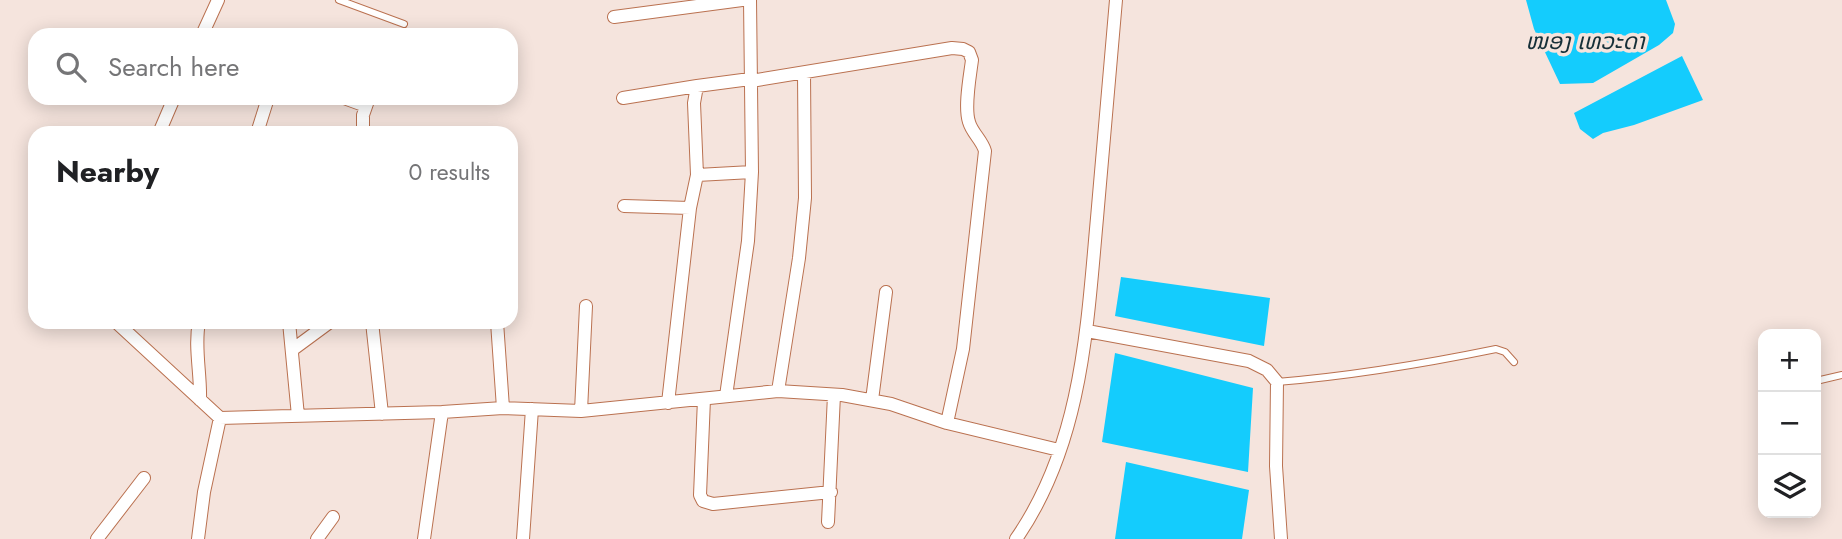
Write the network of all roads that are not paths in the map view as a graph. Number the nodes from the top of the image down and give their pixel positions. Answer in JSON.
{"nodes":[{"id":1,"x":218,"y":0,"type":"edge"},
{"id":2,"x":339,"y":0,"type":"edge"},
{"id":3,"x":742,"y":0,"type":"edge"},
{"id":4,"x":750,"y":0,"type":"edge"},
{"id":5,"x":1116,"y":0,"type":"edge"},
{"id":6,"x":614,"y":17,"type":"dead end"},
{"id":7,"x":404,"y":24,"type":"dead end"},
{"id":8,"x":205,"y":28,"type":"edge"},
{"id":9,"x":804,"y":74,"type":"junction"},
{"id":10,"x":751,"y":80,"type":"junction"},
{"id":11,"x":697,"y":86,"type":"junction"},
{"id":12,"x":623,"y":98,"type":"dead end"},
{"id":13,"x":171,"y":105,"type":"edge"},
{"id":14,"x":266,"y":105,"type":"edge"},
{"id":15,"x":368,"y":105,"type":"edge"},
{"id":16,"x":162,"y":126,"type":"edge"},
{"id":17,"x":259,"y":126,"type":"edge"},
{"id":18,"x":364,"y":126,"type":"edge"},
{"id":19,"x":751,"y":172,"type":"junction"},
{"id":20,"x":697,"y":175,"type":"junction"},
{"id":21,"x":624,"y":206,"type":"dead end"},
{"id":22,"x":690,"y":208,"type":"junction"},
{"id":23,"x":886,"y":292,"type":"dead end"},
{"id":24,"x":586,"y":306,"type":"dead end"},
{"id":25,"x":124,"y":329,"type":"edge"},
{"id":26,"x":198,"y":329,"type":"edge"},
{"id":27,"x":290,"y":329,"type":"edge"},
{"id":28,"x":320,"y":329,"type":"edge"},
{"id":29,"x":373,"y":329,"type":"edge"},
{"id":30,"x":497,"y":329,"type":"edge"},
{"id":31,"x":1087,"y":331,"type":"junction"},
{"id":32,"x":292,"y":350,"type":"junction"},
{"id":33,"x":1514,"y":362,"type":"dead end"},
{"id":34,"x":1842,"y":375,"type":"edge"},
{"id":35,"x":1821,"y":380,"type":"edge"},
{"id":36,"x":1277,"y":382,"type":"junction"},
{"id":37,"x":778,"y":391,"type":"junction"},
{"id":38,"x":834,"y":395,"type":"junction"},
{"id":39,"x":726,"y":396,"type":"junction"},
{"id":40,"x":704,"y":399,"type":"junction"},
{"id":41,"x":200,"y":400,"type":"junction"},
{"id":42,"x":872,"y":400,"type":"junction"},
{"id":43,"x":668,"y":403,"type":"junction"},
{"id":44,"x":503,"y":408,"type":"junction"},
{"id":45,"x":532,"y":409,"type":"junction"},
{"id":46,"x":581,"y":411,"type":"junction"},
{"id":47,"x":442,"y":412,"type":"junction"},
{"id":48,"x":382,"y":414,"type":"junction"},
{"id":49,"x":298,"y":416,"type":"junction"},
{"id":50,"x":220,"y":418,"type":"junction"},
{"id":51,"x":947,"y":423,"type":"junction"},
{"id":52,"x":1059,"y":450,"type":"junction"},
{"id":53,"x":144,"y":478,"type":"dead end"},
{"id":54,"x":831,"y":492,"type":"junction"},
{"id":55,"x":333,"y":517,"type":"dead end"},
{"id":56,"x":828,"y":523,"type":"dead end"},
{"id":57,"x":97,"y":539,"type":"edge"},
{"id":58,"x":198,"y":539,"type":"edge"},
{"id":59,"x":317,"y":539,"type":"edge"},
{"id":60,"x":424,"y":539,"type":"edge"},
{"id":61,"x":523,"y":539,"type":"edge"},
{"id":62,"x":1016,"y":539,"type":"edge"},
{"id":63,"x":1281,"y":539,"type":"edge"}],
"edges":[{"from":1,"to":8,"type":"street"},
{"from":2,"to":7,"type":"lane"},
{"from":3,"to":6,"type":"street"},
{"from":4,"to":10,"type":"street"},
{"from":5,"to":31,"type":"street"},
{"from":9,"to":10,"type":"street"},
{"from":9,"to":37,"type":"street"},
{"from":9,"to":51,"type":"street"},
{"from":10,"to":11,"type":"street"},
{"from":10,"to":19,"type":"street"},
{"from":11,"to":12,"type":"street"},
{"from":11,"to":20,"type":"street"},
{"from":13,"to":16,"type":"street"},
{"from":14,"to":17,"type":"street"},
{"from":15,"to":18,"type":"street"},
{"from":19,"to":20,"type":"street"},
{"from":19,"to":39,"type":"street"},
{"from":20,"to":22,"type":"street"},
{"from":21,"to":22,"type":"street"},
{"from":22,"to":43,"type":"street"},
{"from":23,"to":42,"type":"street"},
{"from":24,"to":46,"type":"street"},
{"from":25,"to":41,"type":"street"},
{"from":26,"to":41,"type":"street"},
{"from":27,"to":32,"type":"street"},
{"from":28,"to":32,"type":"street"},
{"from":29,"to":48,"type":"street"},
{"from":30,"to":44,"type":"street"},
{"from":31,"to":36,"type":"street"},
{"from":31,"to":52,"type":"street"},
{"from":32,"to":49,"type":"street"},
{"from":33,"to":36,"type":"lane"},
{"from":34,"to":35,"type":"lane"},
{"from":36,"to":63,"type":"street"},
{"from":37,"to":38,"type":"street"},
{"from":37,"to":39,"type":"street"},
{"from":38,"to":42,"type":"street"},
{"from":38,"to":54,"type":"street"},
{"from":39,"to":40,"type":"street"},
{"from":40,"to":43,"type":"street"},
{"from":40,"to":54,"type":"street"},
{"from":41,"to":50,"type":"street"},
{"from":42,"to":51,"type":"street"},
{"from":43,"to":46,"type":"street"},
{"from":44,"to":45,"type":"street"},
{"from":44,"to":47,"type":"street"},
{"from":45,"to":46,"type":"street"},
{"from":45,"to":61,"type":"street"},
{"from":47,"to":48,"type":"street"},
{"from":47,"to":60,"type":"street"},
{"from":48,"to":49,"type":"street"},
{"from":49,"to":50,"type":"street"},
{"from":50,"to":58,"type":"street"},
{"from":51,"to":52,"type":"street"},
{"from":52,"to":62,"type":"street"},
{"from":53,"to":57,"type":"street"},
{"from":54,"to":56,"type":"street"},
{"from":55,"to":59,"type":"street"}]}
